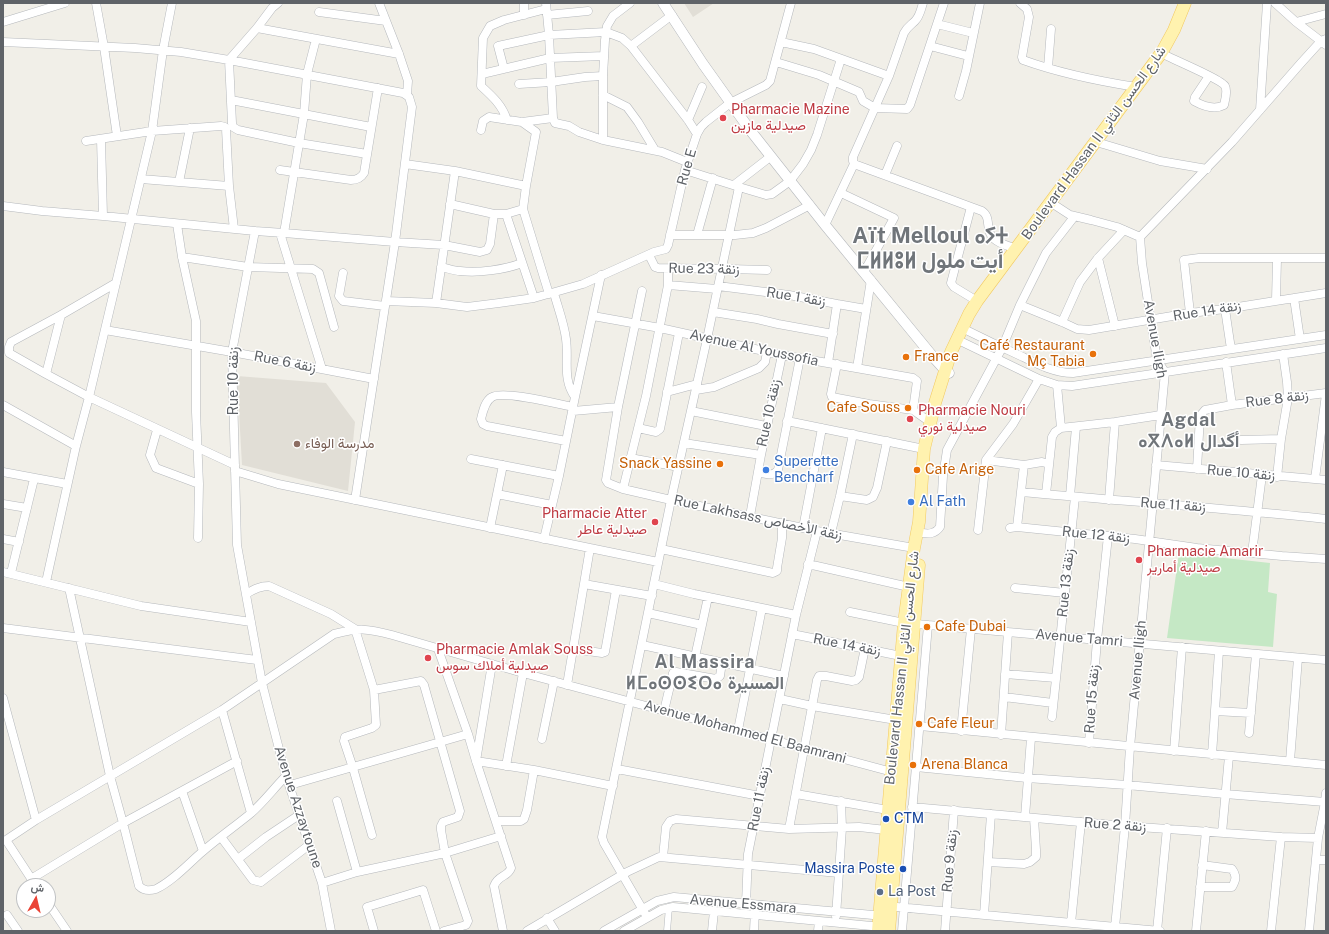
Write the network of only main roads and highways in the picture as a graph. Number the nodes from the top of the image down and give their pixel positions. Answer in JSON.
{"nodes":[{"id":1,"x":1185,"y":3,"type":"edge"},
{"id":2,"x":1193,"y":3,"type":"edge"},
{"id":3,"x":1099,"y":143,"type":"junction"},
{"id":4,"x":1053,"y":204,"type":"junction"},
{"id":5,"x":965,"y":330,"type":"junction"},
{"id":6,"x":947,"y":371,"type":"junction"},
{"id":7,"x":910,"y":623,"type":"junction"},
{"id":8,"x":898,"y":759,"type":"junction"},
{"id":9,"x":897,"y":773,"type":"junction"},
{"id":10,"x":884,"y":920,"type":"edge"}],
"edges":[{"from":1,"to":3,"type":"main road","name":"Boulevard Hassan II شارع الحسن الثاني"},
{"from":2,"to":3,"type":"main road","name":"Boulevard Hassan II شارع الحسن الثاني"},
{"from":3,"to":4,"type":"main road","name":"Boulevard Hassan II شارع الحسن الثاني"},
{"from":4,"to":5,"type":"main road","name":"Boulevard Hassan II شارع الحسن الثاني"},
{"from":4,"to":5,"type":"main road","name":"Boulevard Hassan II شارع الحسن الثاني"},
{"from":5,"to":6,"type":"main road","name":"Boulevard Hassan II شارع الحسن الثاني"},
{"from":6,"to":7,"type":"main road","name":"Boulevard Hassan II شارع الحسن الثاني"},
{"from":6,"to":7,"type":"main road","name":"Boulevard Hassan II شارع الحسن الثاني"},
{"from":7,"to":8,"type":"main road","name":"Boulevard Hassan II شارع الحسن الثاني"},
{"from":7,"to":8,"type":"main road","name":"Boulevard Hassan II شارع الحسن الثاني"},
{"from":8,"to":9,"type":"main road","name":"Boulevard Hassan II شارع الحسن الثاني"},
{"from":9,"to":10,"type":"main road","name":"Boulevard Hassan II شارع الحسن الثاني"},
{"from":9,"to":10,"type":"main road","name":"Boulevard Hassan II شارع الحسن الثاني"}]}
